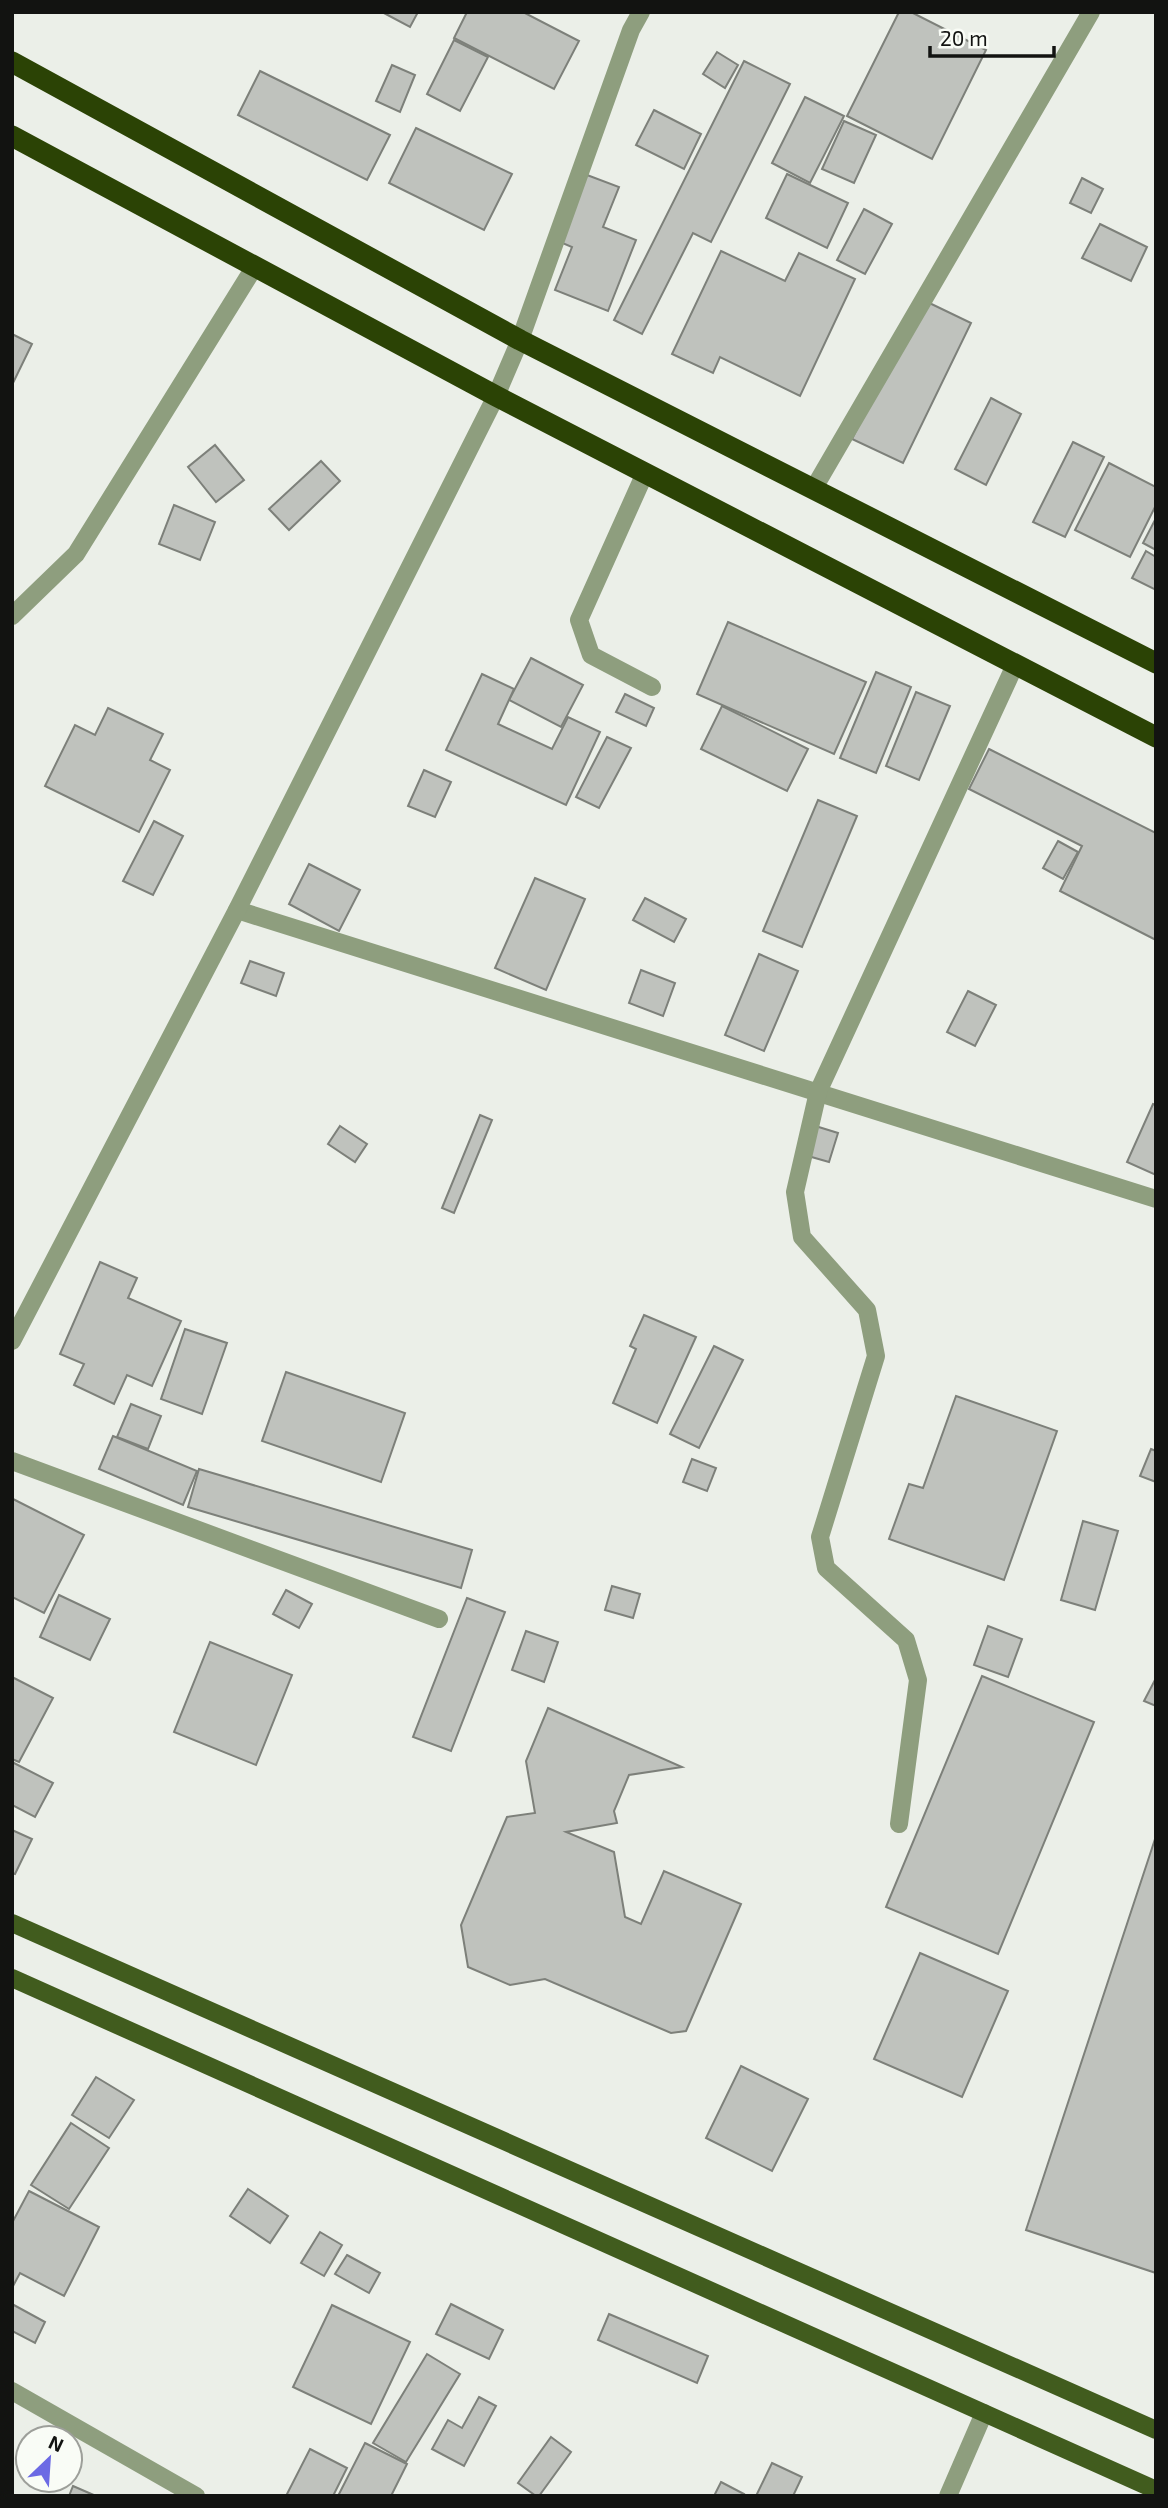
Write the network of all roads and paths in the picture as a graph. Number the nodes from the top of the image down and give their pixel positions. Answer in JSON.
{"nodes":[{"id":1,"x":640,"y":12,"type":"edge"},
{"id":2,"x":1091,"y":12,"type":"edge"},
{"id":3,"x":12,"y":62,"type":"edge"},
{"id":4,"x":12,"y":136,"type":"edge"},
{"id":5,"x":255,"y":266,"type":"junction"},
{"id":6,"x":520,"y":340,"type":"junction"},
{"id":7,"x":496,"y":396,"type":"junction"},
{"id":8,"x":645,"y":473,"type":"junction"},
{"id":9,"x":814,"y":488,"type":"junction"},
{"id":10,"x":12,"y":616,"type":"edge"},
{"id":11,"x":1156,"y":663,"type":"edge"},
{"id":12,"x":1015,"y":665,"type":"junction"},
{"id":13,"x":652,"y":687,"type":"dead end"},
{"id":14,"x":1156,"y":737,"type":"edge"},
{"id":15,"x":237,"y":910,"type":"junction"},
{"id":16,"x":818,"y":1093,"type":"junction"},
{"id":17,"x":1156,"y":1199,"type":"edge"},
{"id":18,"x":12,"y":1341,"type":"edge"},
{"id":19,"x":12,"y":1461,"type":"edge"},
{"id":20,"x":439,"y":1619,"type":"dead end"},
{"id":21,"x":899,"y":1824,"type":"dead end"},
{"id":22,"x":12,"y":1923,"type":"edge"},
{"id":23,"x":12,"y":1978,"type":"edge"},
{"id":24,"x":12,"y":2391,"type":"edge"},
{"id":25,"x":984,"y":2413,"type":"junction"},
{"id":26,"x":1156,"y":2430,"type":"edge"},
{"id":27,"x":1156,"y":2490,"type":"edge"},
{"id":28,"x":196,"y":2496,"type":"edge"},
{"id":29,"x":948,"y":2496,"type":"edge"}],
"edges":[{"from":1,"to":6,"type":"street"},
{"from":2,"to":9,"type":"street"},
{"from":3,"to":6,"type":"highway"},
{"from":4,"to":5,"type":"highway"},
{"from":5,"to":7,"type":"highway"},
{"from":5,"to":10,"type":"street"},
{"from":6,"to":7,"type":"street"},
{"from":6,"to":9,"type":"highway"},
{"from":7,"to":8,"type":"highway"},
{"from":7,"to":15,"type":"street"},
{"from":8,"to":12,"type":"highway"},
{"from":8,"to":13,"type":"street"},
{"from":9,"to":11,"type":"highway"},
{"from":12,"to":14,"type":"highway"},
{"from":12,"to":16,"type":"street"},
{"from":15,"to":16,"type":"street"},
{"from":15,"to":18,"type":"street"},
{"from":16,"to":17,"type":"street"},
{"from":16,"to":21,"type":"street"},
{"from":19,"to":20,"type":"street"},
{"from":22,"to":26,"type":"main road"},
{"from":23,"to":25,"type":"main road"},
{"from":24,"to":28,"type":"street"},
{"from":25,"to":27,"type":"main road"},
{"from":25,"to":29,"type":"street"}]}
